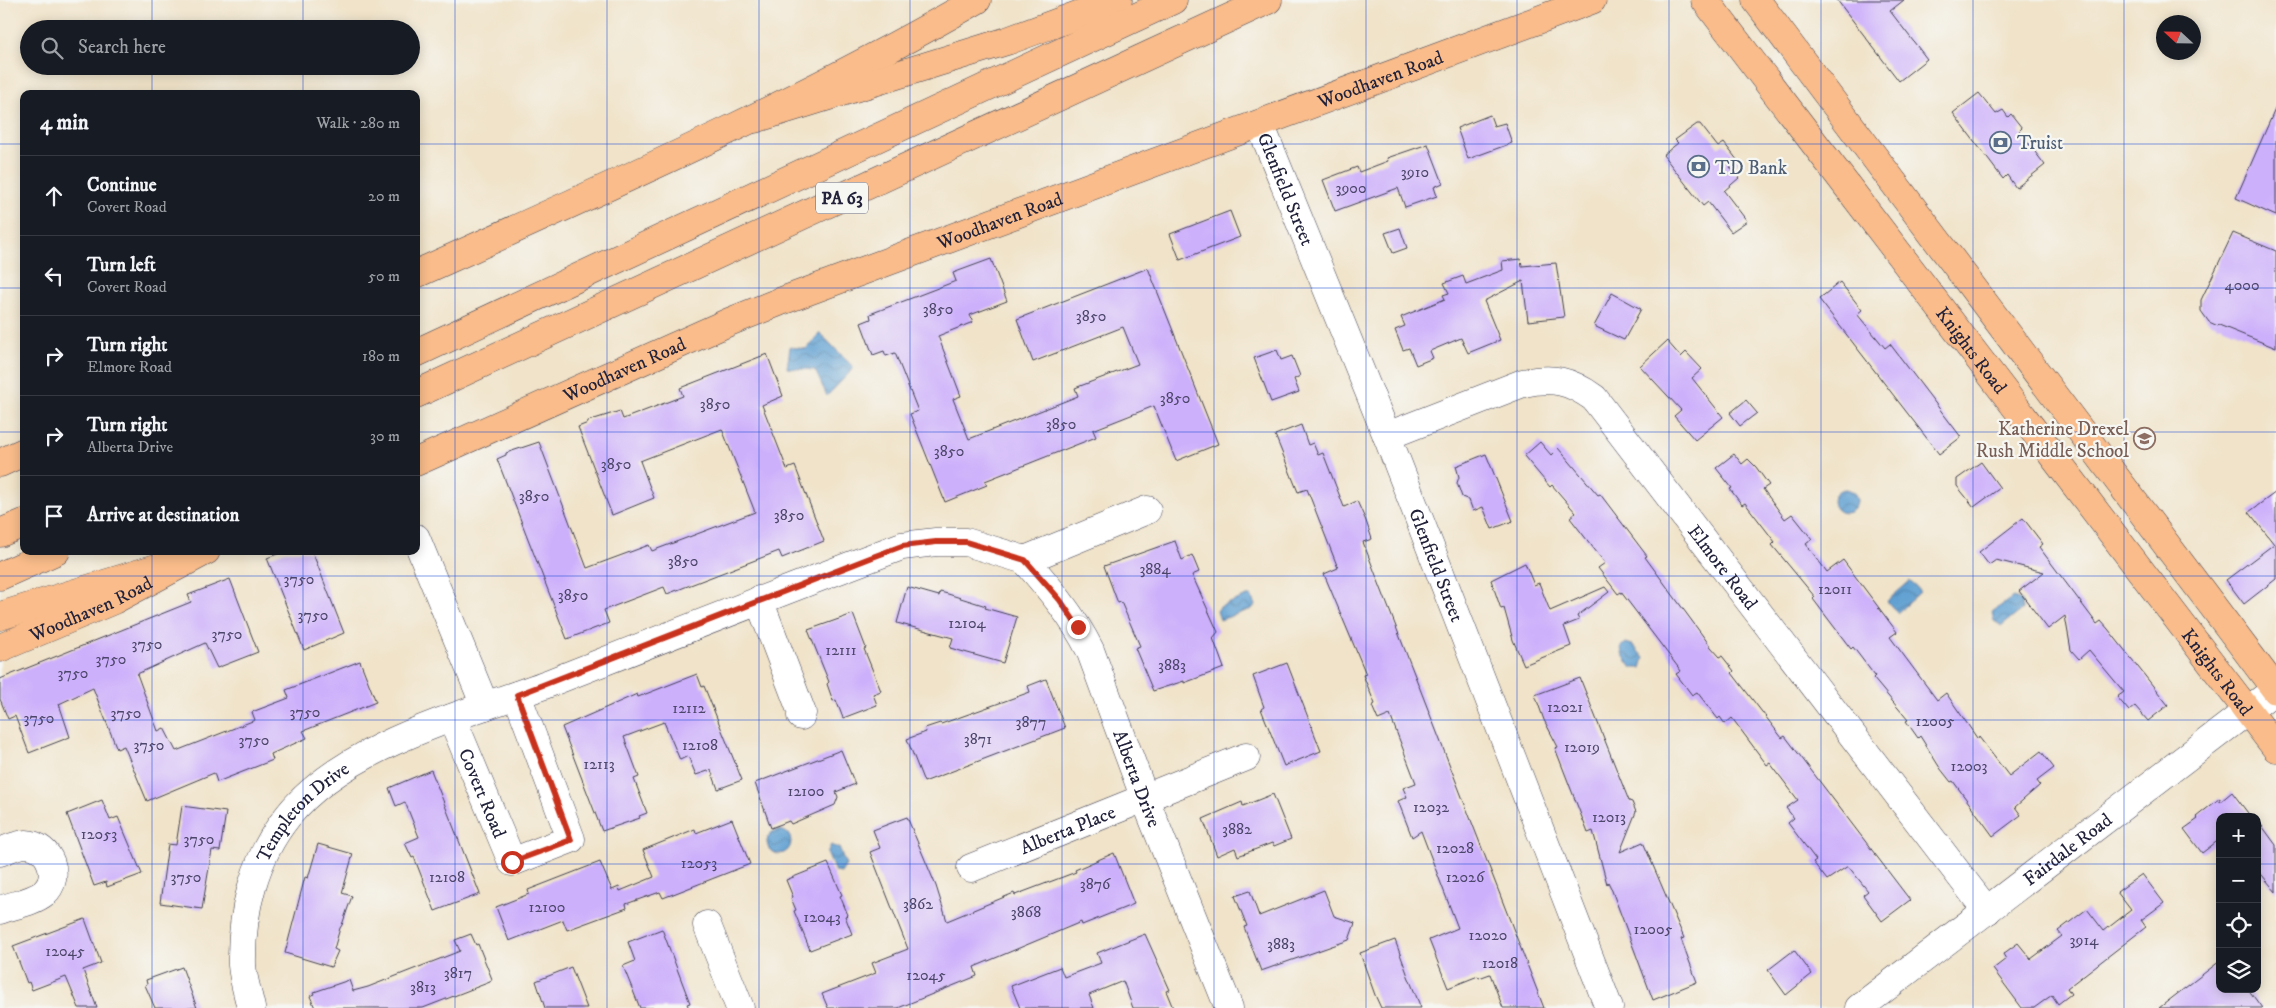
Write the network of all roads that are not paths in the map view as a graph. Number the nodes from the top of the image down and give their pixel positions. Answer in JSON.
{"nodes":[{"id":1,"x":977,"y":0,"type":"edge"},
{"id":2,"x":1118,"y":0,"type":"edge"},
{"id":3,"x":1173,"y":0,"type":"edge"},
{"id":4,"x":1268,"y":0,"type":"edge"},
{"id":5,"x":1592,"y":0,"type":"edge"},
{"id":6,"x":1705,"y":0,"type":"edge"},
{"id":7,"x":1756,"y":0,"type":"edge"},
{"id":8,"x":1839,"y":110,"type":"junction"},
{"id":9,"x":755,"y":119,"type":"junction"},
{"id":10,"x":1260,"y":124,"type":"junction"},
{"id":11,"x":1808,"y":134,"type":"junction"},
{"id":12,"x":420,"y":272,"type":"edge"},
{"id":13,"x":420,"y":351,"type":"edge"},
{"id":14,"x":420,"y":392,"type":"edge"},
{"id":15,"x":2074,"y":422,"type":"junction"},
{"id":16,"x":1387,"y":436,"type":"junction"},
{"id":17,"x":2046,"y":447,"type":"junction"},
{"id":18,"x":20,"y":454,"type":"edge"},
{"id":19,"x":420,"y":460,"type":"edge"},
{"id":20,"x":0,"y":463,"type":"edge"},
{"id":21,"x":1147,"y":510,"type":"dead end"},
{"id":22,"x":20,"y":525,"type":"edge"},
{"id":23,"x":0,"y":533,"type":"edge"},
{"id":24,"x":420,"y":548,"type":"edge"},
{"id":25,"x":47,"y":555,"type":"edge"},
{"id":26,"x":196,"y":555,"type":"edge"},
{"id":27,"x":197,"y":555,"type":"edge"},
{"id":28,"x":1025,"y":560,"type":"junction"},
{"id":29,"x":0,"y":576,"type":"edge"},
{"id":30,"x":759,"y":600,"type":"junction"},
{"id":31,"x":0,"y":616,"type":"edge"},
{"id":32,"x":0,"y":648,"type":"edge"},
{"id":33,"x":2276,"y":690,"type":"edge"},
{"id":34,"x":517,"y":695,"type":"junction"},
{"id":35,"x":485,"y":706,"type":"junction"},
{"id":36,"x":2247,"y":710,"type":"junction"},
{"id":37,"x":801,"y":716,"type":"dead end"},
{"id":38,"x":452,"y":718,"type":"junction"},
{"id":39,"x":2276,"y":748,"type":"edge"},
{"id":40,"x":1246,"y":757,"type":"dead end"},
{"id":41,"x":1145,"y":798,"type":"junction"},
{"id":42,"x":0,"y":852,"type":"edge"},
{"id":43,"x":971,"y":868,"type":"dead end"},
{"id":44,"x":0,"y":910,"type":"edge"},
{"id":45,"x":1987,"y":911,"type":"junction"},
{"id":46,"x":707,"y":925,"type":"dead end"},
{"id":47,"x":252,"y":1008,"type":"edge"},
{"id":48,"x":740,"y":1008,"type":"edge"},
{"id":49,"x":1229,"y":1008,"type":"edge"},
{"id":50,"x":1609,"y":1008,"type":"edge"},
{"id":51,"x":1859,"y":1008,"type":"edge"}],
"edges":[{"from":1,"to":9,"type":"main road"},
{"from":2,"to":9,"type":"main road"},
{"from":3,"to":13,"type":"main road","number":"PA 63"},
{"from":4,"to":14,"type":"main road","number":"PA 63"},
{"from":5,"to":10,"type":"main road","name":"Woodhaven Road"},
{"from":6,"to":11,"type":"main road","name":"Knights Road"},
{"from":7,"to":8,"type":"main road","name":"Knights Road"},
{"from":8,"to":11,"type":"main road"},
{"from":8,"to":15,"type":"main road","name":"Knights Road"},
{"from":9,"to":12,"type":"main road"},
{"from":10,"to":16,"type":"street","name":"Glenfield Street"},
{"from":10,"to":19,"type":"main road","name":"Woodhaven Road"},
{"from":11,"to":17,"type":"main road","name":"Knights Road"},
{"from":15,"to":17,"type":"main road"},
{"from":15,"to":33,"type":"main road","name":"Knights Road"},
{"from":16,"to":45,"type":"street","name":"Elmore Road"},
{"from":16,"to":50,"type":"street","name":"Glenfield Street"},
{"from":17,"to":36,"type":"main road","name":"Knights Road"},
{"from":18,"to":20,"type":"main road"},
{"from":21,"to":28,"type":"street"},
{"from":22,"to":23,"type":"main road"},
{"from":24,"to":35,"type":"street"},
{"from":25,"to":29,"type":"main road"},
{"from":26,"to":31,"type":"main road"},
{"from":27,"to":32,"type":"main road","name":"Woodhaven Road"},
{"from":28,"to":30,"type":"street"},
{"from":28,"to":41,"type":"street","name":"Alberta Drive"},
{"from":30,"to":34,"type":"street"},
{"from":30,"to":37,"type":"street"},
{"from":33,"to":36,"type":"street","name":"Fairdale Road"},
{"from":34,"to":35,"type":"street"},
{"from":34,"to":38,"type":"street","name":"Covert Road"},
{"from":35,"to":38,"type":"street","name":"Templeton Drive"},
{"from":36,"to":39,"type":"main road","name":"Knights Road"},
{"from":36,"to":45,"type":"street","name":"Fairdale Road"},
{"from":38,"to":47,"type":"street","name":"Templeton Drive"},
{"from":40,"to":41,"type":"street","name":"Alberta Place"},
{"from":41,"to":43,"type":"street","name":"Alberta Place"},
{"from":41,"to":49,"type":"street","name":"Alberta Drive"},
{"from":42,"to":44,"type":"street"},
{"from":45,"to":51,"type":"street","name":"Fairdale Road"},
{"from":46,"to":48,"type":"street"}]}
